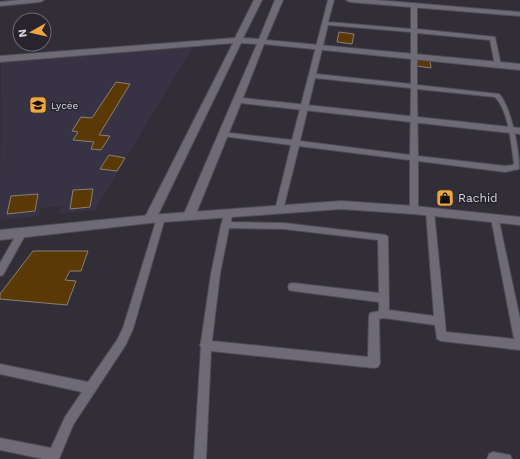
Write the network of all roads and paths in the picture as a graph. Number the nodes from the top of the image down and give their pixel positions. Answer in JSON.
{"nodes":[{"id":1,"x":40,"y":0,"type":"edge"},
{"id":2,"x":258,"y":0,"type":"edge"},
{"id":3,"x":279,"y":0,"type":"edge"},
{"id":4,"x":331,"y":0,"type":"edge"},
{"id":5,"x":350,"y":0,"type":"edge"},
{"id":6,"x":0,"y":4,"type":"edge"},
{"id":7,"x":414,"y":5,"type":"junction"},
{"id":8,"x":520,"y":14,"type":"edge"},
{"id":9,"x":325,"y":23,"type":"junction"},
{"id":10,"x":414,"y":31,"type":"junction"},
{"id":11,"x":237,"y":41,"type":"junction"},
{"id":12,"x":261,"y":42,"type":"junction"},
{"id":13,"x":319,"y":47,"type":"junction"},
{"id":14,"x":415,"y":56,"type":"junction"},
{"id":15,"x":0,"y":59,"type":"edge"},
{"id":16,"x":498,"y":65,"type":"junction"},
{"id":17,"x":520,"y":67,"type":"edge"},
{"id":18,"x":312,"y":76,"type":"junction"},
{"id":19,"x":415,"y":86,"type":"junction"},
{"id":20,"x":237,"y":100,"type":"junction"},
{"id":21,"x":304,"y":107,"type":"junction"},
{"id":22,"x":415,"y":118,"type":"junction"},
{"id":23,"x":516,"y":130,"type":"edge"},
{"id":24,"x":222,"y":134,"type":"junction"},
{"id":25,"x":295,"y":144,"type":"junction"},
{"id":26,"x":414,"y":158,"type":"junction"},
{"id":27,"x":279,"y":210,"type":"junction"},
{"id":28,"x":414,"y":210,"type":"junction"},
{"id":29,"x":430,"y":212,"type":"junction"},
{"id":30,"x":228,"y":214,"type":"junction"},
{"id":31,"x":189,"y":216,"type":"junction"},
{"id":32,"x":495,"y":218,"type":"junction"},
{"id":33,"x":156,"y":219,"type":"junction"},
{"id":34,"x":520,"y":221,"type":"edge"},
{"id":35,"x":225,"y":225,"type":"junction"},
{"id":36,"x":22,"y":232,"type":"junction"},
{"id":37,"x":0,"y":235,"type":"edge"},
{"id":38,"x":0,"y":272,"type":"edge"},
{"id":39,"x":293,"y":287,"type":"dead end"},
{"id":40,"x":384,"y":298,"type":"junction"},
{"id":41,"x":384,"y":314,"type":"junction"},
{"id":42,"x":440,"y":321,"type":"junction"},
{"id":43,"x":205,"y":345,"type":"junction"},
{"id":44,"x":0,"y":369,"type":"edge"},
{"id":45,"x":91,"y":388,"type":"junction"},
{"id":46,"x":0,"y":444,"type":"edge"},
{"id":47,"x":53,"y":457,"type":"edge"},
{"id":48,"x":200,"y":459,"type":"edge"}],
"edges":[{"from":1,"to":6,"type":"street"},
{"from":2,"to":11,"type":"street"},
{"from":3,"to":12,"type":"street"},
{"from":4,"to":9,"type":"lane"},
{"from":5,"to":7,"type":"street"},
{"from":7,"to":8,"type":"street"},
{"from":7,"to":10,"type":"lane"},
{"from":9,"to":10,"type":"lane"},
{"from":9,"to":13,"type":"lane"},
{"from":10,"to":14,"type":"lane"},
{"from":10,"to":16,"type":"lane"},
{"from":11,"to":12,"type":"street"},
{"from":11,"to":15,"type":"street"},
{"from":11,"to":33,"type":"street"},
{"from":12,"to":13,"type":"street"},
{"from":12,"to":20,"type":"street"},
{"from":13,"to":14,"type":"street"},
{"from":13,"to":18,"type":"lane"},
{"from":14,"to":16,"type":"street"},
{"from":14,"to":19,"type":"lane"},
{"from":16,"to":17,"type":"street"},
{"from":18,"to":19,"type":"lane"},
{"from":18,"to":21,"type":"lane"},
{"from":19,"to":22,"type":"lane"},
{"from":19,"to":23,"type":"lane"},
{"from":20,"to":21,"type":"street"},
{"from":20,"to":24,"type":"street"},
{"from":21,"to":22,"type":"street"},
{"from":21,"to":25,"type":"lane"},
{"from":22,"to":23,"type":"street"},
{"from":22,"to":26,"type":"lane"},
{"from":23,"to":26,"type":"lane"},
{"from":24,"to":25,"type":"lane"},
{"from":24,"to":31,"type":"street"},
{"from":25,"to":26,"type":"lane"},
{"from":25,"to":27,"type":"lane"},
{"from":26,"to":28,"type":"lane"},
{"from":27,"to":28,"type":"street"},
{"from":27,"to":30,"type":"street"},
{"from":28,"to":29,"type":"street"},
{"from":29,"to":32,"type":"street"},
{"from":29,"to":42,"type":"lane"},
{"from":30,"to":31,"type":"street"},
{"from":30,"to":35,"type":"lane"},
{"from":31,"to":33,"type":"street"},
{"from":32,"to":34,"type":"street"},
{"from":32,"to":42,"type":"lane"},
{"from":33,"to":36,"type":"street"},
{"from":33,"to":45,"type":"lane"},
{"from":35,"to":40,"type":"lane"},
{"from":35,"to":43,"type":"lane"},
{"from":36,"to":37,"type":"street"},
{"from":36,"to":38,"type":"lane"},
{"from":39,"to":40,"type":"lane"},
{"from":40,"to":41,"type":"lane"},
{"from":41,"to":42,"type":"lane"},
{"from":41,"to":43,"type":"lane"},
{"from":43,"to":48,"type":"lane"},
{"from":44,"to":45,"type":"lane"},
{"from":45,"to":47,"type":"lane"},
{"from":46,"to":47,"type":"lane"}]}
